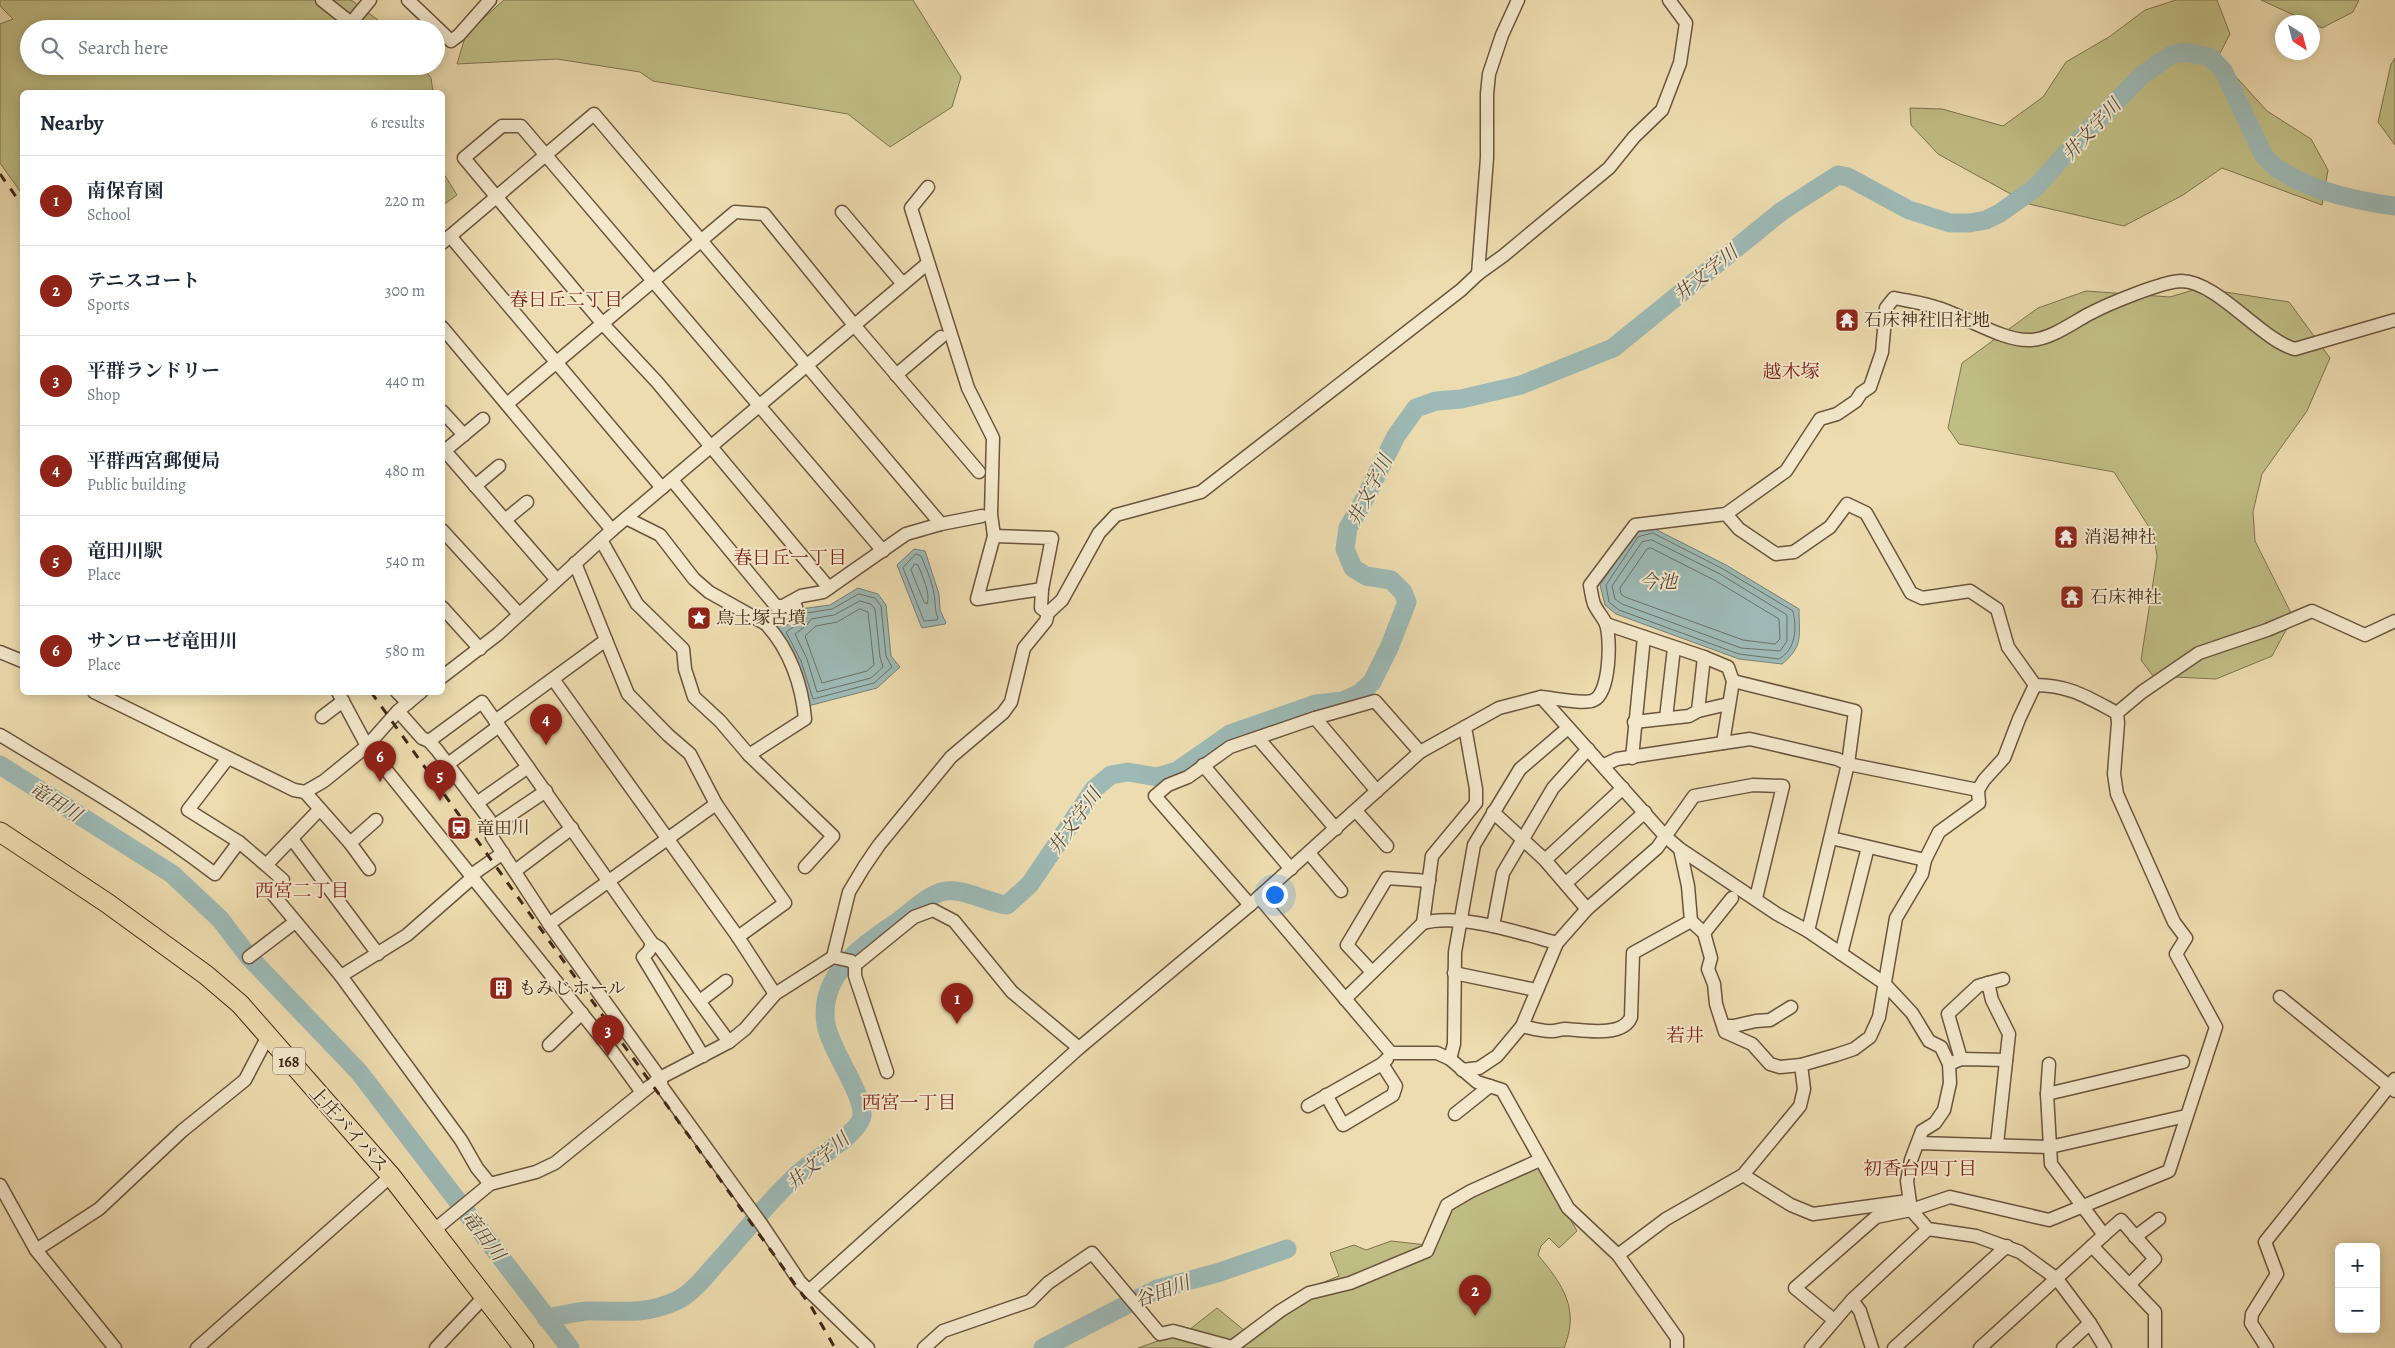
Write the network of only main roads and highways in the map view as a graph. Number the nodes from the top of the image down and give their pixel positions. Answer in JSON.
{"nodes":[{"id":1,"x":4,"y":839,"type":"edge"},
{"id":2,"x":524,"y":1348,"type":"edge"}],
"edges":[{"from":1,"to":2,"type":"highway","name":"上庄バイパス","number":"168"}]}
